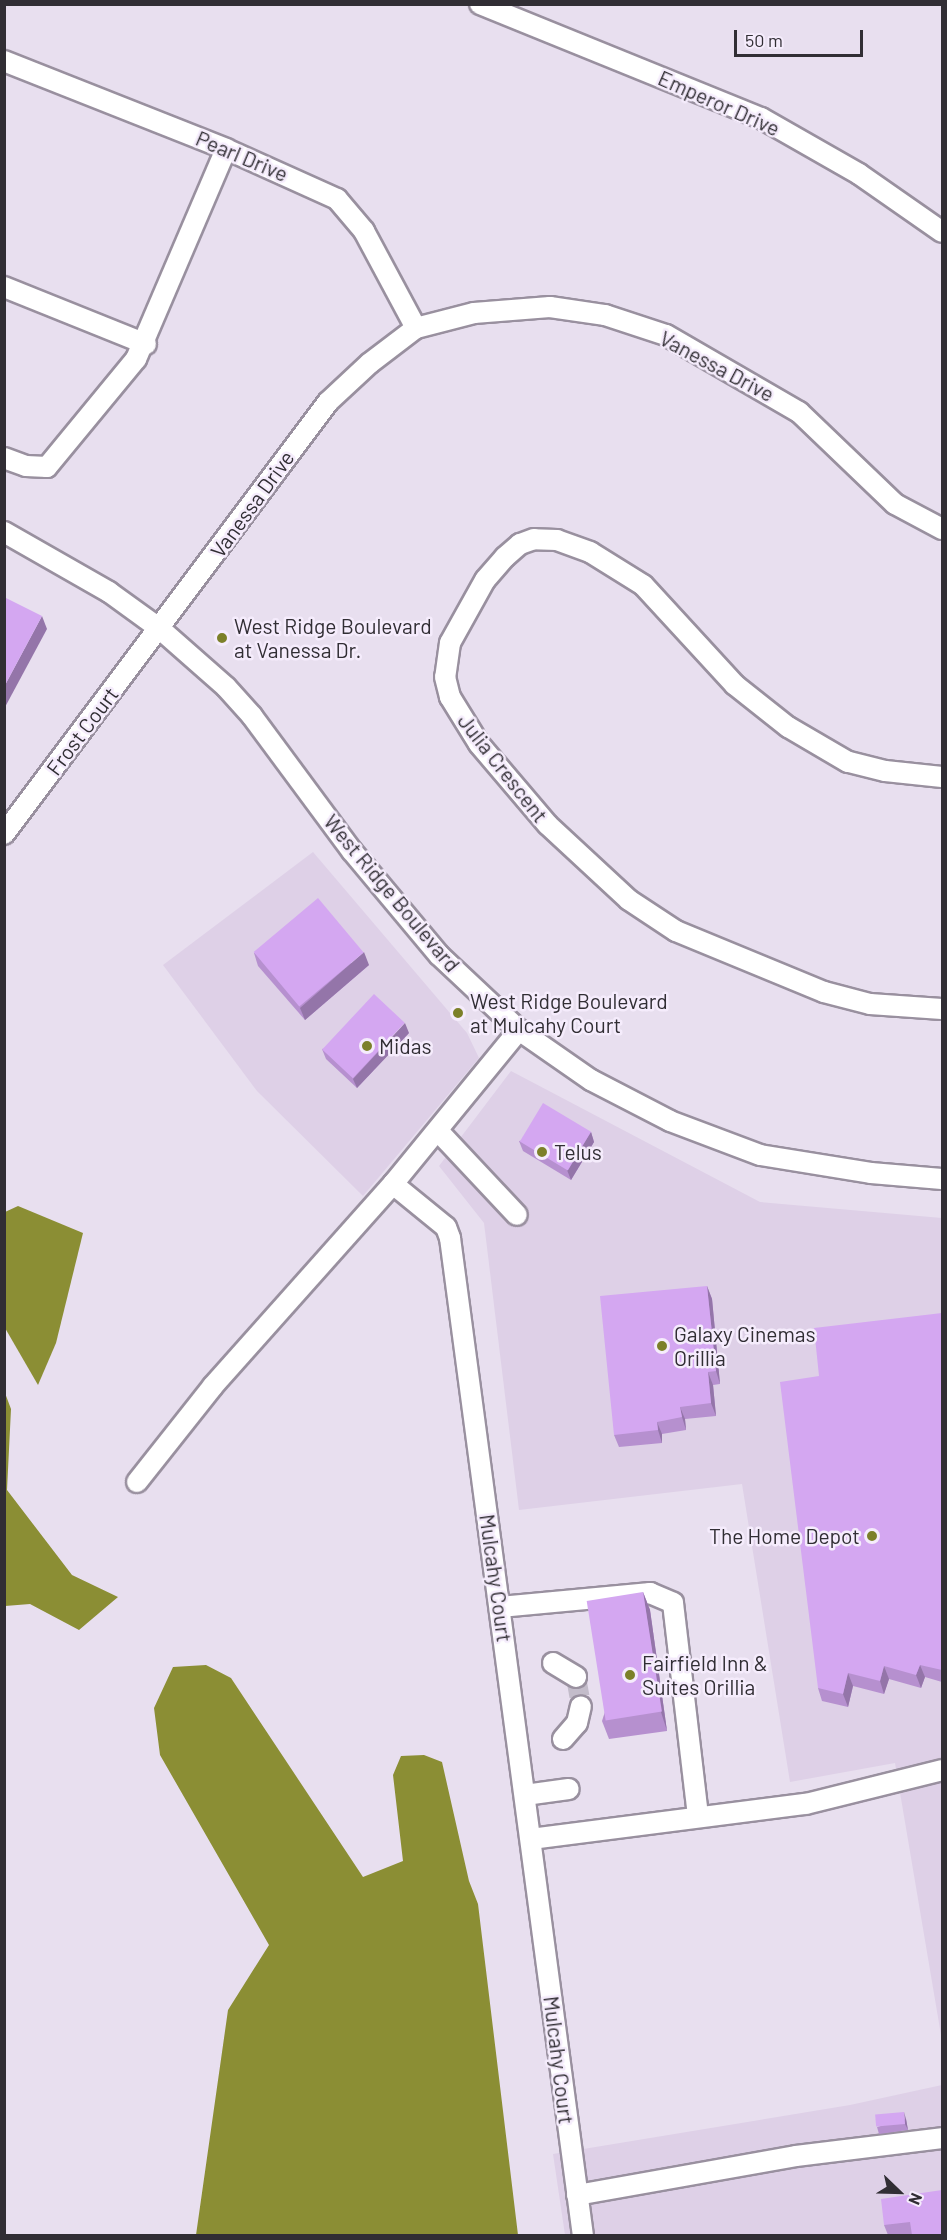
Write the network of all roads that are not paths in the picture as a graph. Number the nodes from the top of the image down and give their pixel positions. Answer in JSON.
{"nodes":[{"id":1,"x":480,"y":4,"type":"edge"},
{"id":2,"x":4,"y":61,"type":"edge"},
{"id":3,"x":226,"y":149,"type":"junction"},
{"id":4,"x":942,"y":232,"type":"edge"},
{"id":5,"x":4,"y":287,"type":"edge"},
{"id":6,"x":416,"y":328,"type":"junction"},
{"id":7,"x":146,"y":344,"type":"junction"},
{"id":8,"x":4,"y":458,"type":"edge"},
{"id":9,"x":942,"y":529,"type":"edge"},
{"id":10,"x":4,"y":532,"type":"edge"},
{"id":11,"x":159,"y":628,"type":"junction"},
{"id":12,"x":942,"y":777,"type":"edge"},
{"id":13,"x":4,"y":834,"type":"edge"},
{"id":14,"x":942,"y":1009,"type":"edge"},
{"id":15,"x":519,"y":1030,"type":"junction"},
{"id":16,"x":438,"y":1131,"type":"junction"},
{"id":17,"x":942,"y":1179,"type":"edge"},
{"id":18,"x":393,"y":1184,"type":"junction"},
{"id":19,"x":517,"y":1215,"type":"dead end"},
{"id":20,"x":137,"y":1482,"type":"dead end"},
{"id":21,"x":500,"y":1607,"type":"junction"},
{"id":22,"x":553,"y":1663,"type":"dead end"},
{"id":23,"x":576,"y":1677,"type":"dead end"},
{"id":24,"x":580,"y":1706,"type":"tunnel mouth"},
{"id":25,"x":563,"y":1739,"type":"dead end"},
{"id":26,"x":942,"y":1770,"type":"edge"},
{"id":27,"x":569,"y":1789,"type":"dead end"},
{"id":28,"x":525,"y":1796,"type":"junction"},
{"id":29,"x":698,"y":1817,"type":"junction"},
{"id":30,"x":531,"y":1839,"type":"junction"},
{"id":31,"x":942,"y":2138,"type":"edge"},
{"id":32,"x":577,"y":2195,"type":"junction"},
{"id":33,"x":583,"y":2235,"type":"edge"}],
"edges":[{"from":1,"to":4,"type":"street","name":"Emperor Drive"},
{"from":2,"to":3,"type":"street","name":"Pearl Drive"},
{"from":3,"to":6,"type":"street","name":"Pearl Drive"},
{"from":3,"to":7,"type":"street"},
{"from":5,"to":7,"type":"street"},
{"from":6,"to":9,"type":"street","name":"Vanessa Drive"},
{"from":6,"to":11,"type":"street","name":"Vanessa Drive"},
{"from":7,"to":8,"type":"street"},
{"from":10,"to":11,"type":"street","name":"West Ridge Boulevard"},
{"from":11,"to":13,"type":"street","name":"Frost Court"},
{"from":11,"to":15,"type":"street","name":"West Ridge Boulevard"},
{"from":12,"to":14,"type":"street","name":"Julia Crescent"},
{"from":15,"to":16,"type":"street"},
{"from":15,"to":17,"type":"street","name":"West Ridge Boulevard"},
{"from":16,"to":18,"type":"street"},
{"from":16,"to":19,"type":"street"},
{"from":18,"to":20,"type":"street"},
{"from":18,"to":21,"type":"street","name":"Mulcahy Court"},
{"from":21,"to":28,"type":"street","name":"Mulcahy Court"},
{"from":21,"to":29,"type":"street"},
{"from":22,"to":23,"type":"street"},
{"from":24,"to":25,"type":"street"},
{"from":26,"to":29,"type":"street"},
{"from":27,"to":28,"type":"street"},
{"from":28,"to":30,"type":"street","name":"Mulcahy Court"},
{"from":29,"to":30,"type":"street"},
{"from":30,"to":32,"type":"street","name":"Mulcahy Court"},
{"from":31,"to":32,"type":"street"},
{"from":32,"to":33,"type":"street","name":"Mulcahy Court"}]}
